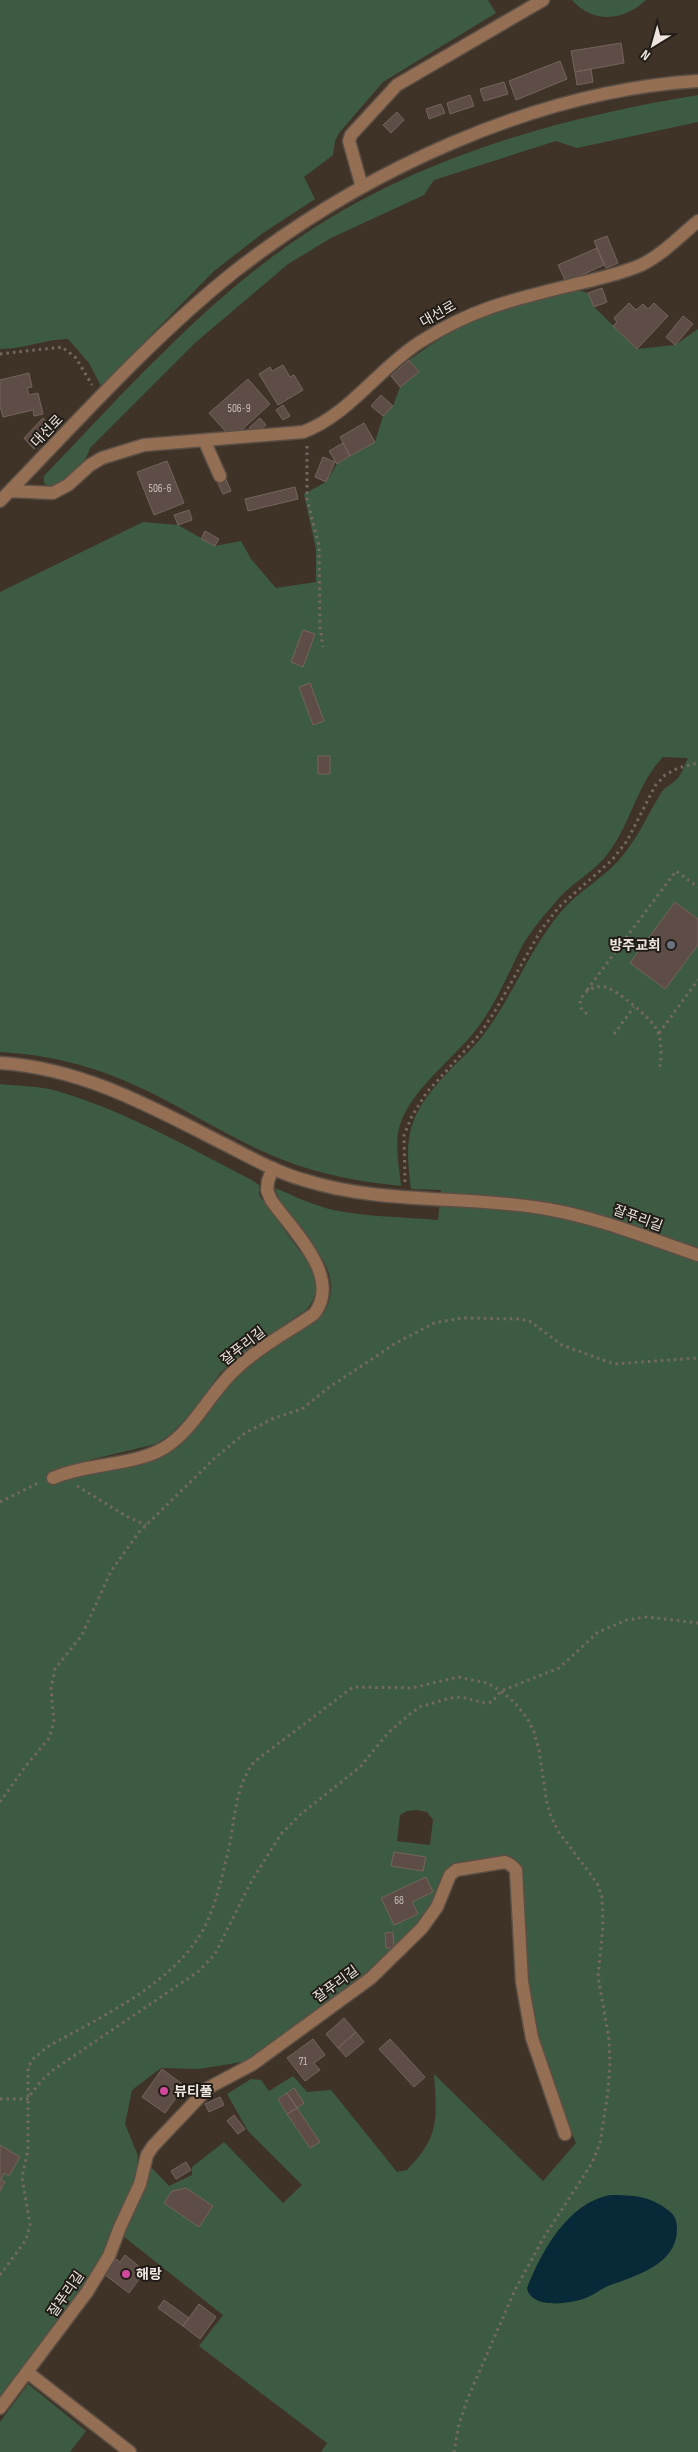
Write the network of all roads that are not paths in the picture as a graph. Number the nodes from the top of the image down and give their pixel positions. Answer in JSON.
{"nodes":[{"id":1,"x":543,"y":0,"type":"edge"},
{"id":2,"x":698,"y":81,"type":"edge"},
{"id":3,"x":362,"y":187,"type":"junction"},
{"id":4,"x":698,"y":222,"type":"edge"},
{"id":5,"x":204,"y":440,"type":"junction"},
{"id":6,"x":220,"y":476,"type":"dead end"},
{"id":7,"x":10,"y":490,"type":"junction"},
{"id":8,"x":0,"y":501,"type":"edge"},
{"id":9,"x":0,"y":1063,"type":"edge"},
{"id":10,"x":272,"y":1168,"type":"junction"},
{"id":11,"x":698,"y":1255,"type":"edge"},
{"id":12,"x":53,"y":1478,"type":"road end"},
{"id":13,"x":565,"y":2134,"type":"dead end"},
{"id":14,"x":27,"y":2372,"type":"junction"},
{"id":15,"x":0,"y":2408,"type":"edge"},
{"id":16,"x":130,"y":2452,"type":"edge"}],
"edges":[{"from":1,"to":3,"type":"street"},
{"from":2,"to":3,"type":"street","name":"대선로"},
{"from":3,"to":7,"type":"street","name":"대선로"},
{"from":4,"to":5,"type":"street","name":"대선로"},
{"from":5,"to":6,"type":"street"},
{"from":5,"to":7,"type":"street","name":"대선로"},
{"from":7,"to":8,"type":"street","name":"대선로"},
{"from":9,"to":10,"type":"street","name":"잘푸리길"},
{"from":10,"to":11,"type":"street","name":"잘푸리길"},
{"from":10,"to":12,"type":"street","name":"잘푸리길"},
{"from":13,"to":14,"type":"street","name":"잘푸리길"},
{"from":14,"to":15,"type":"street","name":"잘푸리길"},
{"from":14,"to":16,"type":"street"}]}
